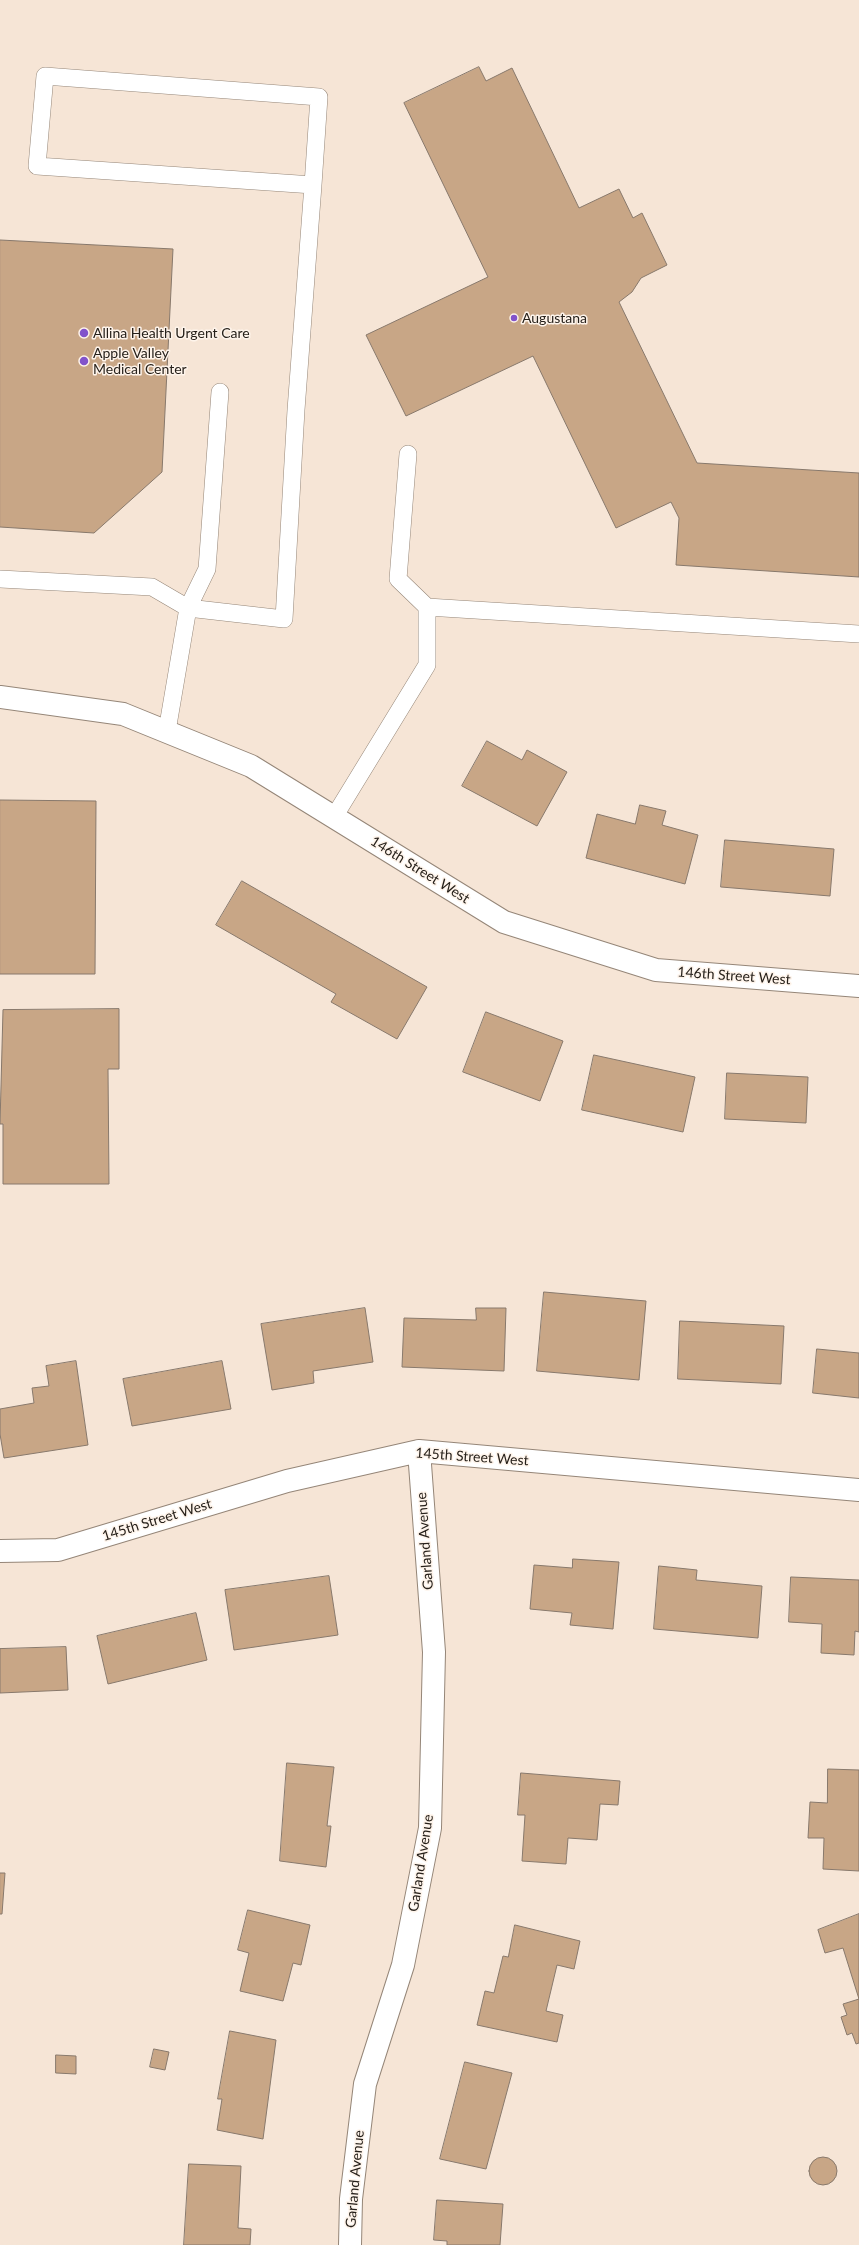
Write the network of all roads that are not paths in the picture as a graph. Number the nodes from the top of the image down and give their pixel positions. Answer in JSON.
{"nodes":[{"id":1,"x":313,"y":185,"type":"junction"},
{"id":2,"x":220,"y":392,"type":"dead end"},
{"id":3,"x":408,"y":454,"type":"dead end"},
{"id":4,"x":0,"y":579,"type":"edge"},
{"id":5,"x":427,"y":607,"type":"junction"},
{"id":6,"x":188,"y":608,"type":"junction"},
{"id":7,"x":859,"y":634,"type":"edge"},
{"id":8,"x":0,"y":697,"type":"edge"},
{"id":9,"x":167,"y":732,"type":"junction"},
{"id":10,"x":334,"y":817,"type":"junction"},
{"id":11,"x":859,"y":986,"type":"edge"},
{"id":12,"x":418,"y":1451,"type":"junction"},
{"id":13,"x":859,"y":1490,"type":"edge"},
{"id":14,"x":0,"y":1550,"type":"edge"},
{"id":15,"x":350,"y":2245,"type":"edge"}],
"edges":[{"from":1,"to":1,"type":"lane"},
{"from":1,"to":6,"type":"lane"},
{"from":2,"to":6,"type":"lane"},
{"from":3,"to":5,"type":"lane"},
{"from":4,"to":6,"type":"lane"},
{"from":5,"to":7,"type":"lane"},
{"from":5,"to":10,"type":"lane"},
{"from":6,"to":9,"type":"lane"},
{"from":8,"to":9,"type":"street","name":"146th Street West"},
{"from":9,"to":10,"type":"street","name":"146th Street West"},
{"from":10,"to":11,"type":"street","name":"146th Street West"},
{"from":12,"to":13,"type":"street","name":"145th Street West"},
{"from":12,"to":14,"type":"street","name":"145th Street West"},
{"from":12,"to":15,"type":"street","name":"Garland Avenue"}]}
